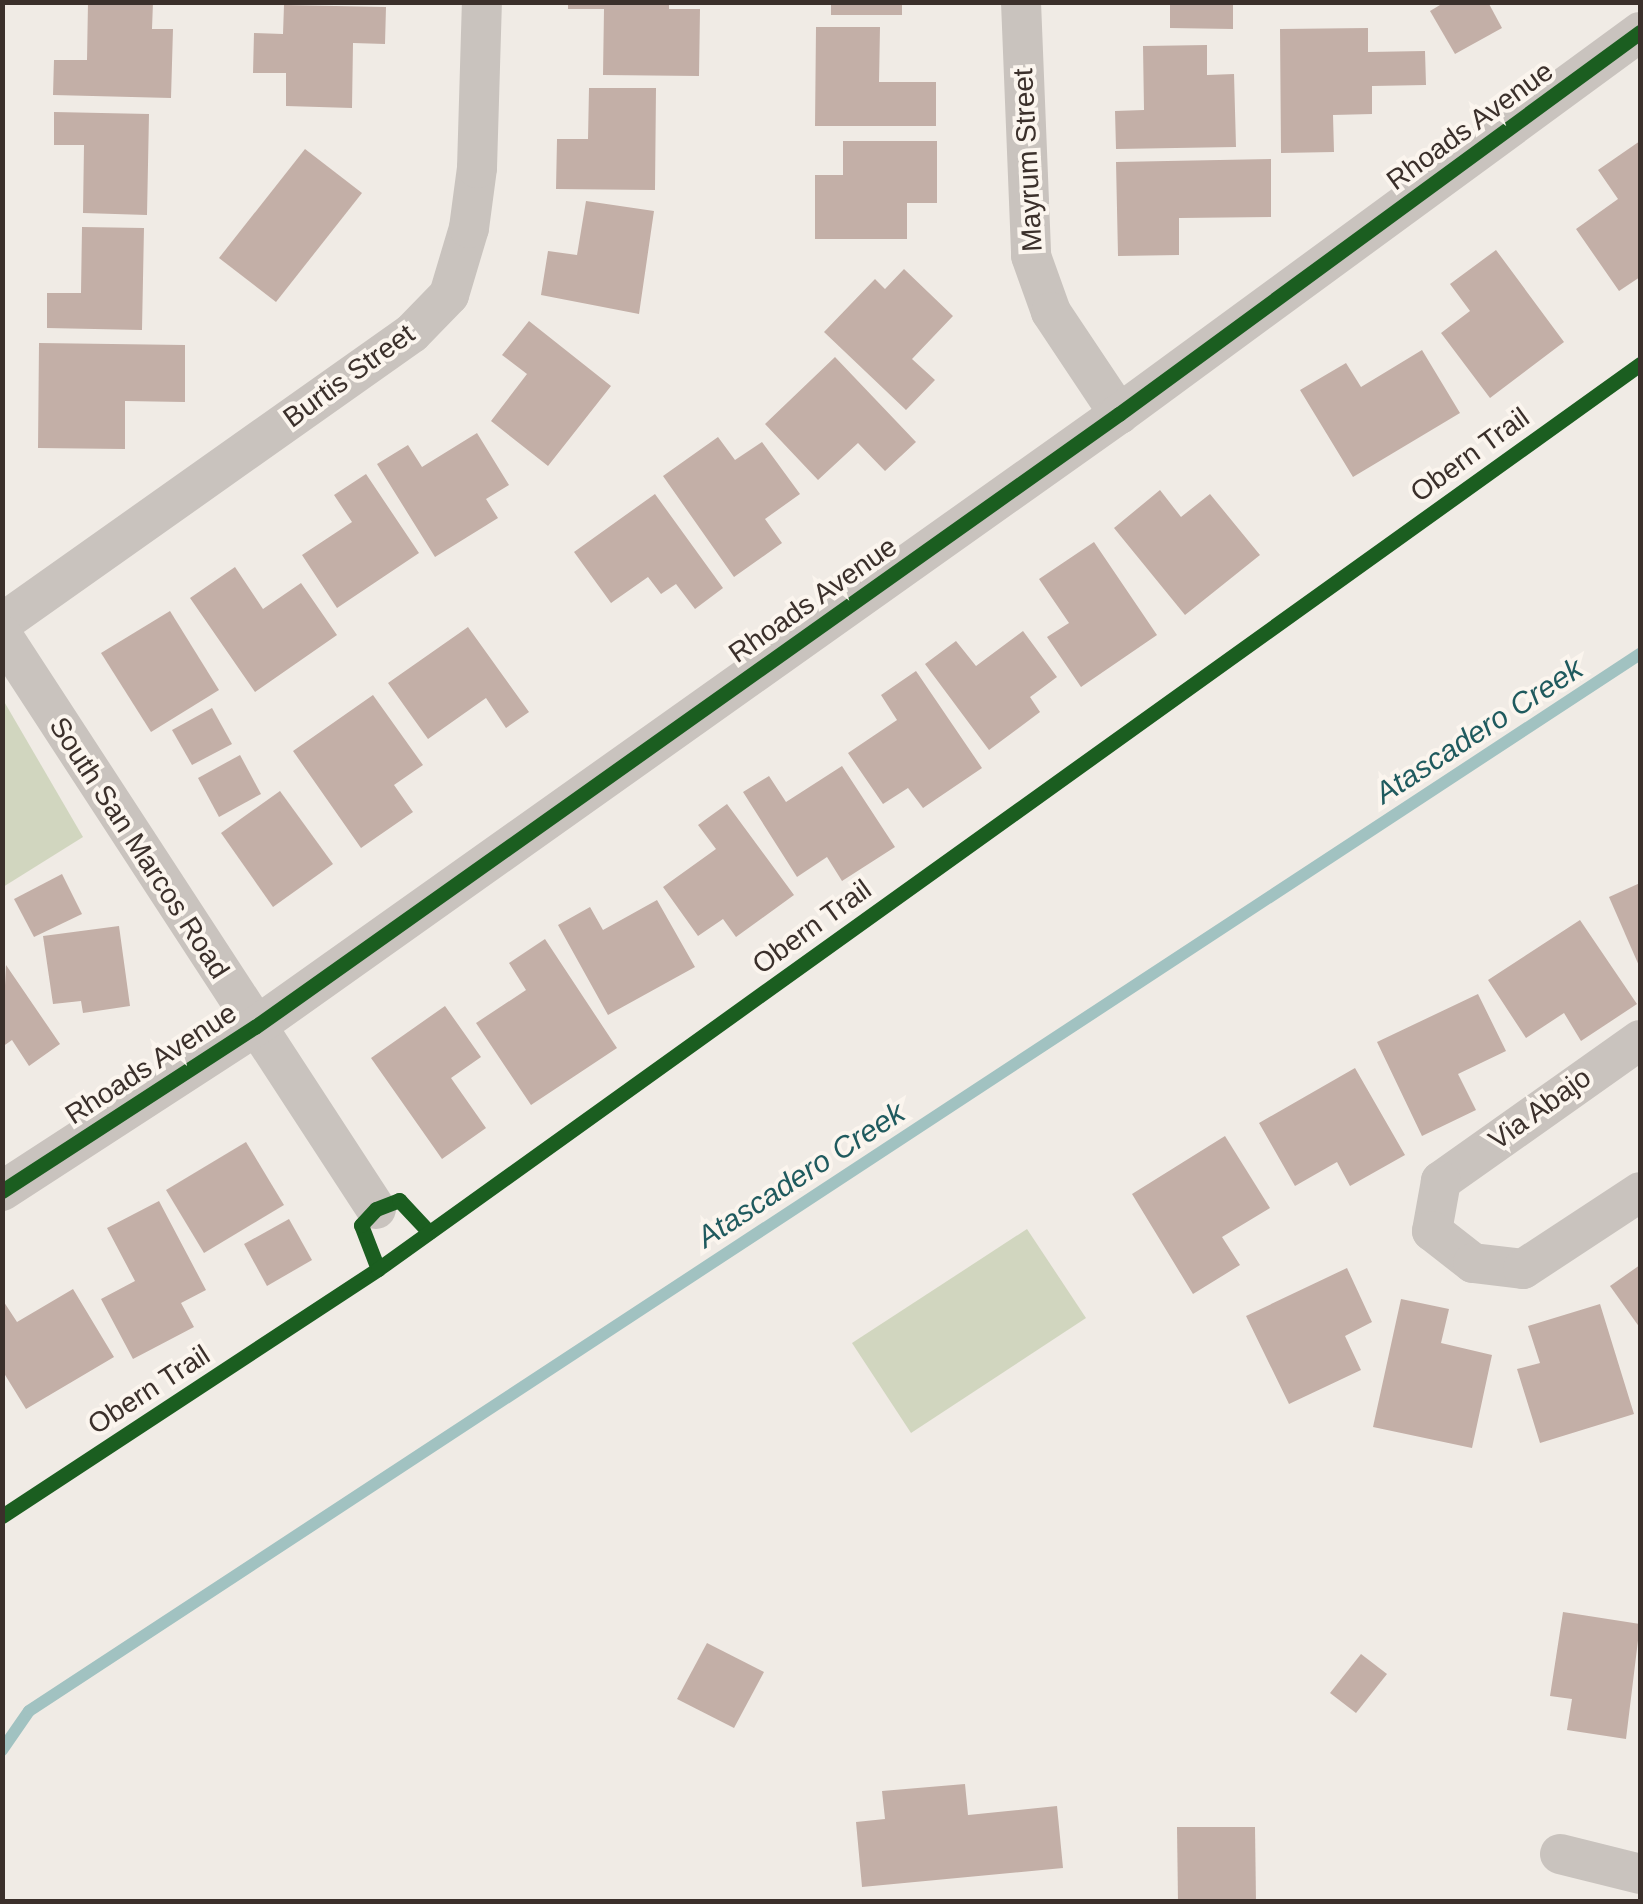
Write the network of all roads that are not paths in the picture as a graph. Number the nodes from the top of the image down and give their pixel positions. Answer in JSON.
{"nodes":[{"id":1,"x":482,"y":2,"type":"edge"},
{"id":2,"x":1022,"y":2,"type":"edge"},
{"id":3,"x":1640,"y":32,"type":"edge"},
{"id":4,"x":1119,"y":414,"type":"junction"},
{"id":5,"x":2,"y":623,"type":"edge"},
{"id":6,"x":2,"y":636,"type":"edge"},
{"id":7,"x":255,"y":1027,"type":"junction"},
{"id":8,"x":1640,"y":1040,"type":"edge"},
{"id":9,"x":2,"y":1191,"type":"edge"},
{"id":10,"x":1640,"y":1192,"type":"edge"},
{"id":11,"x":376,"y":1209,"type":"dead end"},
{"id":12,"x":1560,"y":1854,"type":"dead end"},
{"id":13,"x":1640,"y":1874,"type":"edge"}],
"edges":[{"from":1,"to":5,"type":"street","name":"Burtis Street"},
{"from":2,"to":4,"type":"street","name":"Mayrum Street"},
{"from":3,"to":4,"type":"street","name":"Rhoads Avenue"},
{"from":4,"to":7,"type":"street","name":"Rhoads Avenue"},
{"from":6,"to":7,"type":"street","name":"South San Marcos Road"},
{"from":7,"to":9,"type":"street","name":"Rhoads Avenue"},
{"from":7,"to":11,"type":"street","name":"South San Marcos Road"},
{"from":8,"to":10,"type":"street","name":"Via Abajo"},
{"from":12,"to":13,"type":"street"}]}
